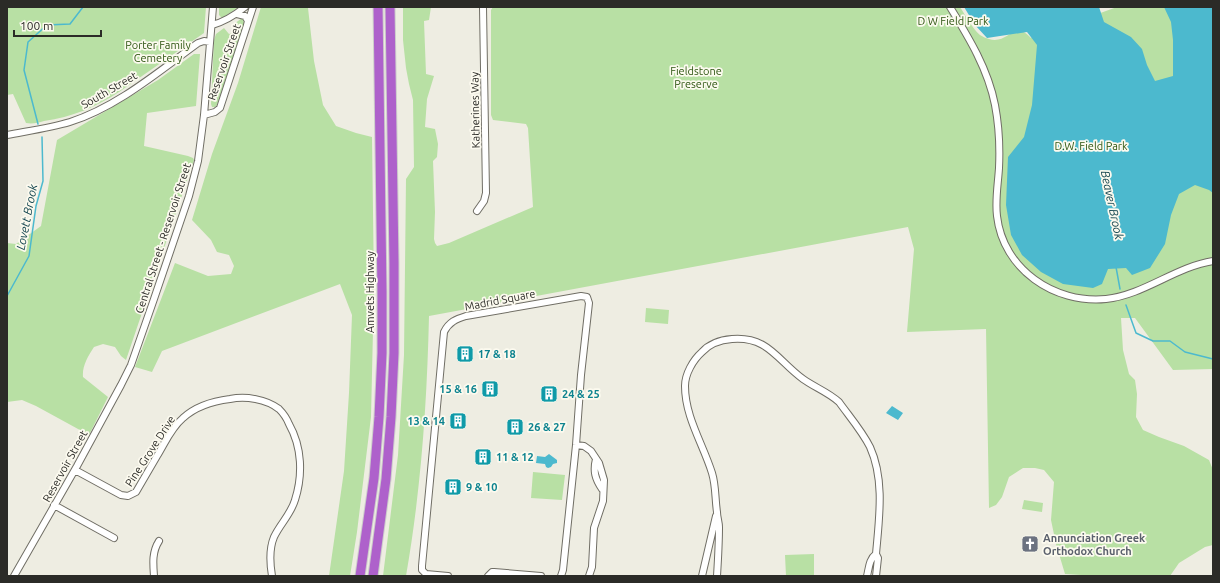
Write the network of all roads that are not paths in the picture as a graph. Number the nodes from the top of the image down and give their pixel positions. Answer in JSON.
{"nodes":[{"id":1,"x":213,"y":7,"type":"edge"},
{"id":2,"x":253,"y":7,"type":"edge"},
{"id":3,"x":378,"y":7,"type":"edge"},
{"id":4,"x":390,"y":7,"type":"edge"},
{"id":5,"x":483,"y":7,"type":"edge"},
{"id":6,"x":950,"y":7,"type":"edge"},
{"id":7,"x":245,"y":8,"type":"edge"},
{"id":8,"x":237,"y":14,"type":"junction"},
{"id":9,"x":212,"y":25,"type":"junction"},
{"id":10,"x":248,"y":25,"type":"junction"},
{"id":11,"x":210,"y":42,"type":"junction"},
{"id":12,"x":204,"y":115,"type":"junction"},
{"id":13,"x":7,"y":135,"type":"edge"},
{"id":14,"x":477,"y":211,"type":"dead end"},
{"id":15,"x":1213,"y":261,"type":"edge"},
{"id":16,"x":131,"y":365,"type":"joint"},
{"id":17,"x":576,"y":445,"type":"junction"},
{"id":18,"x":75,"y":470,"type":"junction"},
{"id":19,"x":54,"y":505,"type":"junction"},
{"id":20,"x":716,"y":513,"type":"junction"},
{"id":21,"x":114,"y":538,"type":"dead end"},
{"id":22,"x":159,"y":541,"type":"dead end"},
{"id":23,"x":876,"y":554,"type":"junction"},
{"id":24,"x":592,"y":567,"type":"junction"},
{"id":25,"x":14,"y":576,"type":"edge"},
{"id":26,"x":154,"y":576,"type":"edge"},
{"id":27,"x":272,"y":576,"type":"edge"},
{"id":28,"x":360,"y":576,"type":"edge"},
{"id":29,"x":373,"y":576,"type":"edge"},
{"id":30,"x":448,"y":576,"type":"edge"},
{"id":31,"x":488,"y":576,"type":"edge"},
{"id":32,"x":541,"y":576,"type":"edge"},
{"id":33,"x":561,"y":576,"type":"edge"},
{"id":34,"x":589,"y":576,"type":"edge"},
{"id":35,"x":594,"y":576,"type":"edge"},
{"id":36,"x":702,"y":576,"type":"edge"},
{"id":37,"x":717,"y":576,"type":"edge"},
{"id":38,"x":867,"y":576,"type":"edge"},
{"id":39,"x":876,"y":576,"type":"edge"}],
"edges":[{"from":1,"to":9,"type":"street","name":"Central Street - Reservoir Street"},
{"from":2,"to":10,"type":"street","name":"Reservoir Street"},
{"from":3,"to":28,"type":"highway","name":"Amvets Highway"},
{"from":4,"to":29,"type":"highway"},
{"from":5,"to":14,"type":"street","name":"Katherines Way"},
{"from":6,"to":15,"type":"street"},
{"from":7,"to":8,"type":"street"},
{"from":8,"to":9,"type":"street"},
{"from":8,"to":10,"type":"street"},
{"from":9,"to":11,"type":"street","name":"Central Street - Reservoir Street"},
{"from":10,"to":12,"type":"street","name":"Reservoir Street"},
{"from":11,"to":12,"type":"street","name":"Central Street - Reservoir Street"},
{"from":11,"to":13,"type":"street","name":"South Street"},
{"from":12,"to":16,"type":"street","name":"Central Street - Reservoir Street"},
{"from":16,"to":18,"type":"street","name":"Reservoir Street"},
{"from":17,"to":24,"type":"street"},
{"from":17,"to":30,"type":"street","name":"Madrid Square"},
{"from":17,"to":33,"type":"street","name":"Madrid Square"},
{"from":18,"to":19,"type":"street","name":"Reservoir Street"},
{"from":18,"to":27,"type":"street","name":"Pine Grove Drive"},
{"from":19,"to":21,"type":"street"},
{"from":19,"to":25,"type":"street","name":"Reservoir Street"},
{"from":20,"to":23,"type":"street"},
{"from":20,"to":36,"type":"street"},
{"from":20,"to":37,"type":"street"},
{"from":22,"to":26,"type":"street"},
{"from":23,"to":38,"type":"street"},
{"from":23,"to":39,"type":"street"},
{"from":24,"to":34,"type":"street"},
{"from":24,"to":35,"type":"street"},
{"from":31,"to":32,"type":"street"}]}
